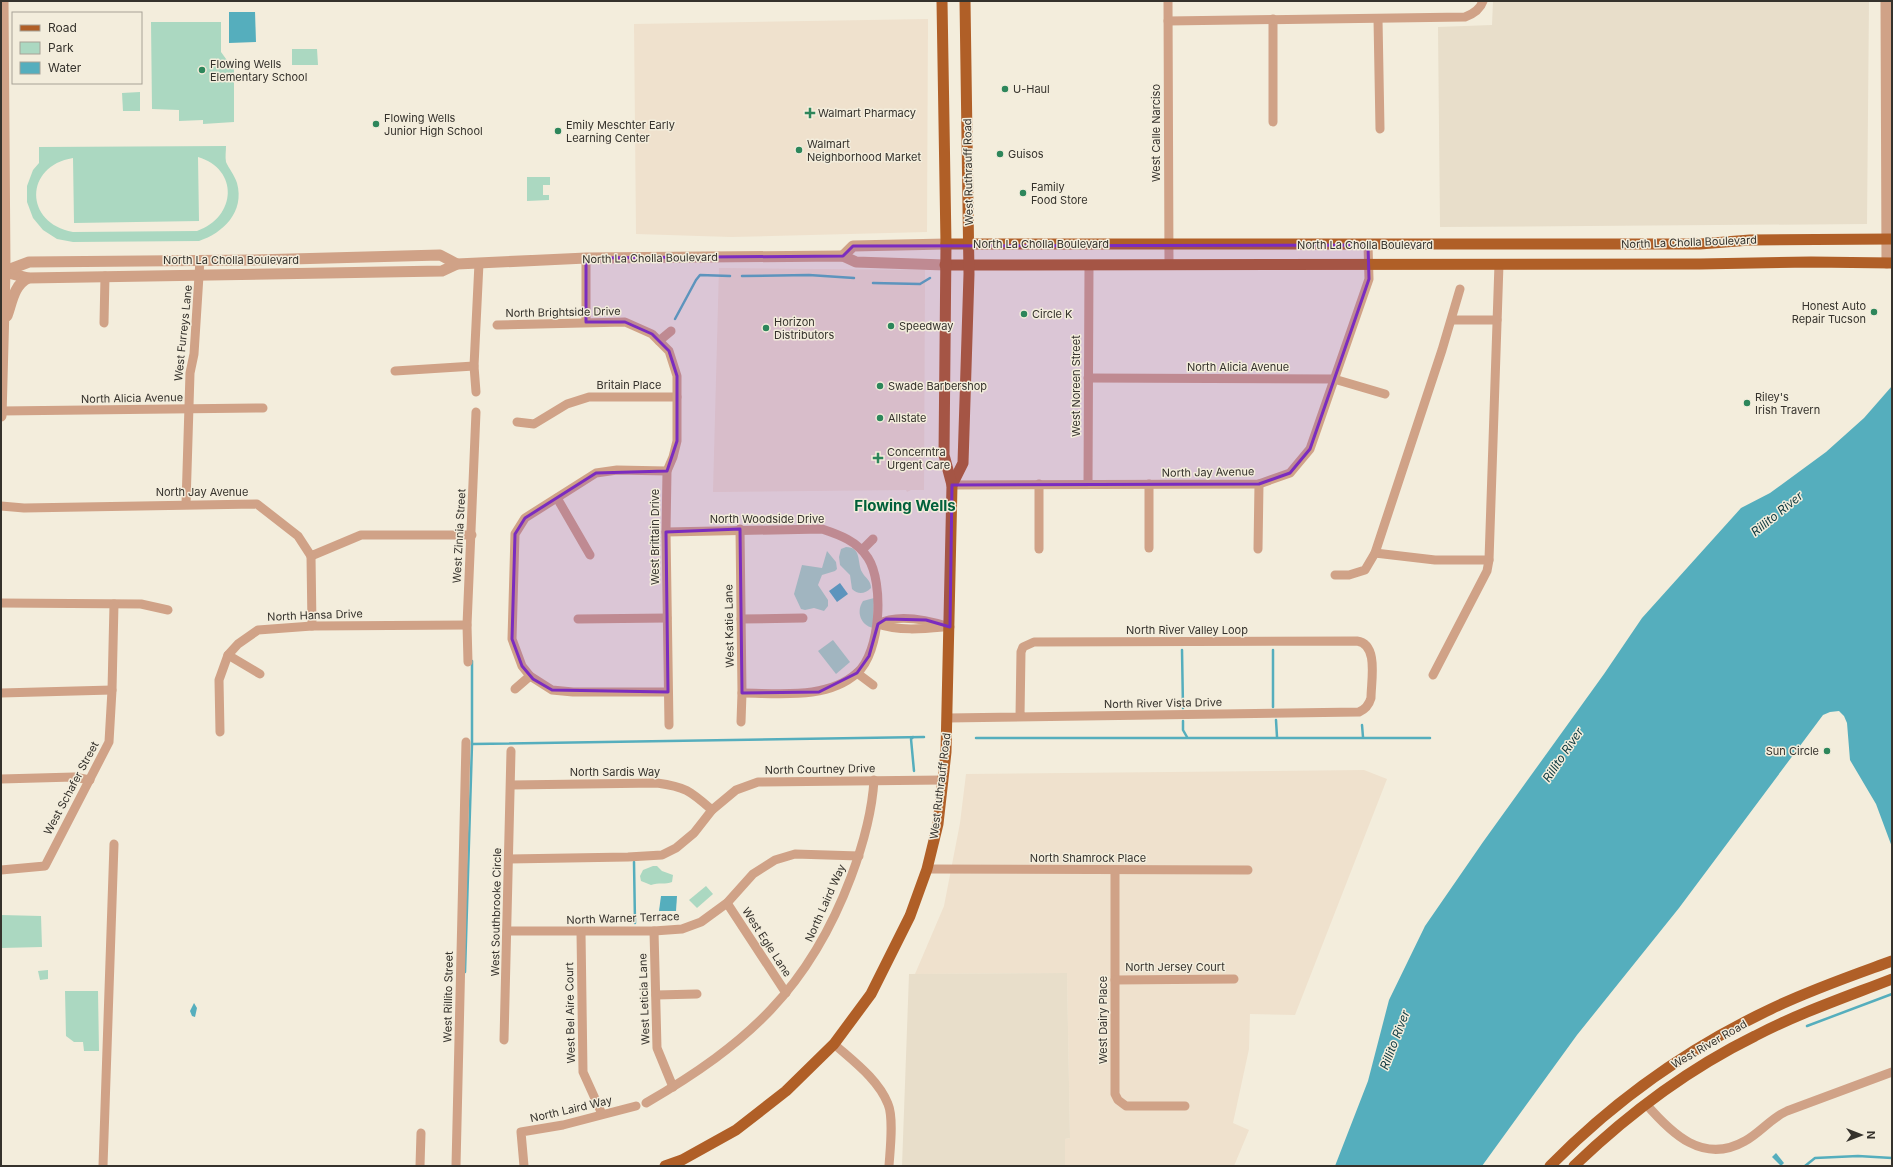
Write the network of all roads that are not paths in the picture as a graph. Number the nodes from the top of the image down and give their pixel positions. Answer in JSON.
{"nodes":[{"id":1,"x":3,"y":1,"type":"edge"},
{"id":2,"x":942,"y":1,"type":"edge"},
{"id":3,"x":965,"y":1,"type":"edge"},
{"id":4,"x":1168,"y":1,"type":"edge"},
{"id":5,"x":1886,"y":1,"type":"edge"},
{"id":6,"x":1482,"y":3,"type":"edge"},
{"id":7,"x":1273,"y":19,"type":"junction"},
{"id":8,"x":1378,"y":19,"type":"junction"},
{"id":9,"x":1168,"y":21,"type":"junction"},
{"id":10,"x":2,"y":86,"type":"edge"},
{"id":11,"x":1273,"y":122,"type":"dead end"},
{"id":12,"x":1380,"y":129,"type":"dead end"},
{"id":13,"x":1889,"y":240,"type":"edge"},
{"id":14,"x":946,"y":244,"type":"junction"},
{"id":15,"x":969,"y":244,"type":"junction"},
{"id":16,"x":1169,"y":245,"type":"junction"},
{"id":17,"x":1368,"y":245,"type":"junction"},
{"id":18,"x":843,"y":256,"type":"junction"},
{"id":19,"x":586,"y":258,"type":"junction"},
{"id":20,"x":200,"y":260,"type":"junction"},
{"id":21,"x":479,"y":263,"type":"junction"},
{"id":22,"x":1889,"y":263,"type":"edge"},
{"id":23,"x":457,"y":264,"type":"junction"},
{"id":24,"x":1368,"y":264,"type":"junction"},
{"id":25,"x":1499,"y":264,"type":"junction"},
{"id":26,"x":945,"y":265,"type":"junction"},
{"id":27,"x":969,"y":265,"type":"junction"},
{"id":28,"x":1089,"y":265,"type":"junction"},
{"id":29,"x":1169,"y":265,"type":"junction"},
{"id":30,"x":3,"y":271,"type":"edge"},
{"id":31,"x":200,"y":275,"type":"junction"},
{"id":32,"x":105,"y":276,"type":"junction"},
{"id":33,"x":28,"y":278,"type":"junction"},
{"id":34,"x":1460,"y":289,"type":"dead end"},
{"id":35,"x":1452,"y":320,"type":"junction"},
{"id":36,"x":1497,"y":320,"type":"junction"},
{"id":37,"x":586,"y":322,"type":"junction"},
{"id":38,"x":4,"y":323,"type":"junction"},
{"id":39,"x":104,"y":323,"type":"dead end"},
{"id":40,"x":497,"y":325,"type":"dead end"},
{"id":41,"x":672,"y":331,"type":"dead end"},
{"id":42,"x":659,"y":341,"type":"junction"},
{"id":43,"x":669,"y":351,"type":"joint"},
{"id":44,"x":474,"y":366,"type":"junction"},
{"id":45,"x":396,"y":371,"type":"dead end"},
{"id":46,"x":1088,"y":378,"type":"junction"},
{"id":47,"x":1334,"y":379,"type":"junction"},
{"id":48,"x":476,"y":392,"type":"dead end"},
{"id":49,"x":1385,"y":394,"type":"dead end"},
{"id":50,"x":677,"y":397,"type":"junction"},
{"id":51,"x":263,"y":408,"type":"dead end"},
{"id":52,"x":188,"y":409,"type":"junction"},
{"id":53,"x":1,"y":412,"type":"edge"},
{"id":54,"x":476,"y":412,"type":"dead end"},
{"id":55,"x":1,"y":416,"type":"edge"},
{"id":56,"x":517,"y":422,"type":"dead end"},
{"id":57,"x":667,"y":471,"type":"junction"},
{"id":58,"x":1039,"y":484,"type":"junction"},
{"id":59,"x":1088,"y":484,"type":"junction"},
{"id":60,"x":1149,"y":484,"type":"junction"},
{"id":61,"x":1259,"y":484,"type":"junction"},
{"id":62,"x":952,"y":485,"type":"junction"},
{"id":63,"x":557,"y":498,"type":"junction"},
{"id":64,"x":186,"y":504,"type":"junction"},
{"id":65,"x":1,"y":506,"type":"edge"},
{"id":66,"x":740,"y":530,"type":"junction"},
{"id":67,"x":666,"y":532,"type":"junction"},
{"id":68,"x":472,"y":535,"type":"junction"},
{"id":69,"x":873,"y":540,"type":"dead end"},
{"id":70,"x":1149,"y":548,"type":"dead end"},
{"id":71,"x":1039,"y":549,"type":"dead end"},
{"id":72,"x":862,"y":550,"type":"junction"},
{"id":73,"x":1258,"y":550,"type":"dead end"},
{"id":74,"x":1375,"y":553,"type":"junction"},
{"id":75,"x":590,"y":555,"type":"dead end"},
{"id":76,"x":311,"y":556,"type":"junction"},
{"id":77,"x":1489,"y":560,"type":"junction"},
{"id":78,"x":1335,"y":576,"type":"dead end"},
{"id":79,"x":1,"y":603,"type":"edge"},
{"id":80,"x":114,"y":604,"type":"junction"},
{"id":81,"x":168,"y":610,"type":"dead end"},
{"id":82,"x":667,"y":618,"type":"junction"},
{"id":83,"x":803,"y":618,"type":"dead end"},
{"id":84,"x":578,"y":619,"type":"dead end"},
{"id":85,"x":741,"y":619,"type":"junction"},
{"id":86,"x":878,"y":624,"type":"junction"},
{"id":87,"x":467,"y":625,"type":"junction"},
{"id":88,"x":312,"y":626,"type":"junction"},
{"id":89,"x":950,"y":626,"type":"junction"},
{"id":90,"x":228,"y":655,"type":"junction"},
{"id":91,"x":468,"y":662,"type":"dead end"},
{"id":92,"x":857,"y":673,"type":"junction"},
{"id":93,"x":260,"y":674,"type":"dead end"},
{"id":94,"x":1433,"y":675,"type":"dead end"},
{"id":95,"x":530,"y":676,"type":"junction"},
{"id":96,"x":873,"y":685,"type":"dead end"},
{"id":97,"x":515,"y":689,"type":"dead end"},
{"id":98,"x":112,"y":690,"type":"junction"},
{"id":99,"x":668,"y":692,"type":"junction"},
{"id":100,"x":1,"y":693,"type":"edge"},
{"id":101,"x":742,"y":693,"type":"junction"},
{"id":102,"x":1371,"y":698,"type":"joint"},
{"id":103,"x":1020,"y":716,"type":"junction"},
{"id":104,"x":948,"y":718,"type":"junction"},
{"id":105,"x":741,"y":722,"type":"dead end"},
{"id":106,"x":669,"y":725,"type":"dead end"},
{"id":107,"x":220,"y":732,"type":"dead end"},
{"id":108,"x":466,"y":742,"type":"dead end"},
{"id":109,"x":511,"y":751,"type":"dead end"},
{"id":110,"x":1,"y":779,"type":"edge"},
{"id":111,"x":90,"y":780,"type":"junction"},
{"id":112,"x":874,"y":780,"type":"junction"},
{"id":113,"x":943,"y":780,"type":"junction"},
{"id":114,"x":511,"y":785,"type":"junction"},
{"id":115,"x":712,"y":810,"type":"junction"},
{"id":116,"x":114,"y":844,"type":"dead end"},
{"id":117,"x":859,"y":856,"type":"junction"},
{"id":118,"x":509,"y":859,"type":"junction"},
{"id":119,"x":928,"y":869,"type":"junction"},
{"id":120,"x":1,"y":870,"type":"edge"},
{"id":121,"x":1115,"y":870,"type":"junction"},
{"id":122,"x":1248,"y":870,"type":"dead end"},
{"id":123,"x":727,"y":903,"type":"junction"},
{"id":124,"x":507,"y":931,"type":"junction"},
{"id":125,"x":654,"y":931,"type":"junction"},
{"id":126,"x":580,"y":932,"type":"junction"},
{"id":127,"x":1892,"y":961,"type":"edge"},
{"id":128,"x":1234,"y":979,"type":"dead end"},
{"id":129,"x":1892,"y":979,"type":"edge"},
{"id":130,"x":1115,"y":980,"type":"junction"},
{"id":131,"x":786,"y":993,"type":"junction"},
{"id":132,"x":698,"y":994,"type":"dead end"},
{"id":133,"x":656,"y":995,"type":"junction"},
{"id":134,"x":1771,"y":1009,"type":"junction"},
{"id":135,"x":1779,"y":1024,"type":"junction"},
{"id":136,"x":504,"y":1040,"type":"dead end"},
{"id":137,"x":834,"y":1044,"type":"junction"},
{"id":138,"x":1892,"y":1072,"type":"edge"},
{"id":139,"x":673,"y":1087,"type":"junction"},
{"id":140,"x":646,"y":1103,"type":"dead end"},
{"id":141,"x":1646,"y":1104,"type":"junction"},
{"id":142,"x":636,"y":1106,"type":"dead end"},
{"id":143,"x":1185,"y":1106,"type":"dead end"},
{"id":144,"x":602,"y":1114,"type":"junction"},
{"id":145,"x":421,"y":1133,"type":"dead end"},
{"id":146,"x":684,"y":1163,"type":"edge"},
{"id":147,"x":104,"y":1166,"type":"edge"},
{"id":148,"x":420,"y":1166,"type":"edge"},
{"id":149,"x":456,"y":1166,"type":"edge"},
{"id":150,"x":524,"y":1166,"type":"edge"},
{"id":151,"x":666,"y":1166,"type":"edge"},
{"id":152,"x":889,"y":1166,"type":"edge"},
{"id":153,"x":1550,"y":1166,"type":"edge"},
{"id":154,"x":1574,"y":1166,"type":"edge"}],
"edges":[{"from":1,"to":10,"type":"street"},
{"from":2,"to":14,"type":"main road","name":"West Ruthrauff Road"},
{"from":3,"to":15,"type":"main road","name":"West Ruthrauff Road"},
{"from":4,"to":9,"type":"street","name":"West Calle Narciso"},
{"from":5,"to":13,"type":"street"},
{"from":6,"to":8,"type":"street"},
{"from":7,"to":8,"type":"street"},
{"from":7,"to":9,"type":"street"},
{"from":7,"to":11,"type":"street"},
{"from":8,"to":12,"type":"street"},
{"from":9,"to":16,"type":"street","name":"West Calle Narciso"},
{"from":10,"to":30,"type":"street"},
{"from":13,"to":17,"type":"main road","name":"North La Cholla Boulevard"},
{"from":13,"to":22,"type":"street"},
{"from":14,"to":15,"type":"main road","name":"North La Cholla Boulevard"},
{"from":14,"to":18,"type":"street","name":"North La Cholla Boulevard"},
{"from":14,"to":26,"type":"main road","name":"West Ruthrauff Road"},
{"from":15,"to":16,"type":"main road","name":"North La Cholla Boulevard"},
{"from":15,"to":27,"type":"main road","name":"West Ruthrauff Road"},
{"from":16,"to":17,"type":"main road","name":"North La Cholla Boulevard"},
{"from":16,"to":29,"type":"street","name":"West Calle Narciso"},
{"from":17,"to":24,"type":"street","name":"North Jay Avenue"},
{"from":18,"to":19,"type":"street","name":"North La Cholla Boulevard"},
{"from":18,"to":26,"type":"street","name":"North La Cholla Boulevard"},
{"from":19,"to":21,"type":"street","name":"North La Cholla Boulevard"},
{"from":19,"to":37,"type":"street"},
{"from":20,"to":23,"type":"street","name":"North La Cholla Boulevard"},
{"from":20,"to":30,"type":"street","name":"North La Cholla Boulevard"},
{"from":20,"to":31,"type":"street","name":"West Furreys Lane"},
{"from":21,"to":23,"type":"street","name":"North La Cholla Boulevard"},
{"from":21,"to":44,"type":"street"},
{"from":22,"to":25,"type":"main road","name":"North La Cholla Boulevard"},
{"from":23,"to":31,"type":"street","name":"North La Cholla Boulevard"},
{"from":24,"to":25,"type":"main road","name":"North La Cholla Boulevard"},
{"from":24,"to":29,"type":"main road","name":"North La Cholla Boulevard"},
{"from":24,"to":47,"type":"street","name":"North Jay Avenue"},
{"from":25,"to":36,"type":"street"},
{"from":26,"to":27,"type":"main road","name":"North La Cholla Boulevard"},
{"from":26,"to":62,"type":"main road","name":"West Ruthrauff Road"},
{"from":27,"to":28,"type":"main road","name":"North La Cholla Boulevard"},
{"from":27,"to":62,"type":"main road","name":"West Ruthrauff Road"},
{"from":28,"to":29,"type":"main road","name":"North La Cholla Boulevard"},
{"from":28,"to":46,"type":"street","name":"West Noreen Street"},
{"from":30,"to":33,"type":"street","name":"North La Cholla Boulevard"},
{"from":30,"to":38,"type":"street"},
{"from":31,"to":32,"type":"street","name":"North La Cholla Boulevard"},
{"from":31,"to":52,"type":"street","name":"West Furreys Lane"},
{"from":32,"to":33,"type":"street","name":"North La Cholla Boulevard"},
{"from":32,"to":39,"type":"street"},
{"from":33,"to":38,"type":"street"},
{"from":34,"to":35,"type":"street"},
{"from":35,"to":36,"type":"street"},
{"from":35,"to":74,"type":"street"},
{"from":36,"to":77,"type":"street"},
{"from":37,"to":40,"type":"street","name":"North Brightside Drive"},
{"from":37,"to":42,"type":"street","name":"North Brightside Drive"},
{"from":38,"to":53,"type":"street"},
{"from":41,"to":42,"type":"street"},
{"from":42,"to":43,"type":"street","name":"North Brightside Drive"},
{"from":43,"to":50,"type":"street","name":"West Brittain Drive"},
{"from":44,"to":45,"type":"street"},
{"from":44,"to":48,"type":"street"},
{"from":46,"to":47,"type":"street","name":"North Alicia Avenue"},
{"from":46,"to":59,"type":"street","name":"West Noreen Street"},
{"from":47,"to":49,"type":"street","name":"North Alicia Avenue"},
{"from":47,"to":61,"type":"street","name":"North Jay Avenue"},
{"from":50,"to":56,"type":"street","name":"Britain Place"},
{"from":50,"to":57,"type":"street","name":"West Brittain Drive"},
{"from":51,"to":52,"type":"street","name":"North Alicia Avenue"},
{"from":52,"to":53,"type":"street","name":"North Alicia Avenue"},
{"from":52,"to":64,"type":"street","name":"West Furreys Lane"},
{"from":53,"to":55,"type":"street"},
{"from":54,"to":68,"type":"street","name":"West Zinnia Street"},
{"from":57,"to":63,"type":"street"},
{"from":57,"to":67,"type":"street","name":"West Brittain Drive"},
{"from":58,"to":59,"type":"street","name":"North Jay Avenue"},
{"from":58,"to":62,"type":"street","name":"North Jay Avenue"},
{"from":58,"to":71,"type":"street"},
{"from":59,"to":60,"type":"street","name":"North Jay Avenue"},
{"from":60,"to":61,"type":"street","name":"North Jay Avenue"},
{"from":60,"to":70,"type":"street"},
{"from":61,"to":73,"type":"street"},
{"from":62,"to":89,"type":"main road","name":"West Ruthrauff Road"},
{"from":63,"to":75,"type":"street"},
{"from":63,"to":95,"type":"street"},
{"from":64,"to":65,"type":"street","name":"North Jay Avenue"},
{"from":64,"to":76,"type":"street","name":"North Jay Avenue"},
{"from":66,"to":67,"type":"street","name":"North Woodside Drive"},
{"from":66,"to":72,"type":"street","name":"North Woodside Drive"},
{"from":66,"to":85,"type":"street","name":"West Katie Lane"},
{"from":67,"to":82,"type":"street","name":"West Brittain Drive"},
{"from":68,"to":76,"type":"street"},
{"from":68,"to":87,"type":"street","name":"West Zinnia Street"},
{"from":69,"to":72,"type":"street"},
{"from":72,"to":86,"type":"street","name":"North Woodside Drive"},
{"from":74,"to":77,"type":"street"},
{"from":74,"to":78,"type":"street"},
{"from":76,"to":88,"type":"street"},
{"from":77,"to":94,"type":"street"},
{"from":79,"to":80,"type":"street"},
{"from":80,"to":81,"type":"street"},
{"from":80,"to":98,"type":"street","name":"West Schafer Street"},
{"from":82,"to":84,"type":"street"},
{"from":82,"to":99,"type":"street","name":"West Brittain Drive"},
{"from":83,"to":85,"type":"street"},
{"from":85,"to":101,"type":"street","name":"West Katie Lane"},
{"from":86,"to":89,"type":"street"},
{"from":86,"to":92,"type":"street","name":"North Woodside Drive"},
{"from":87,"to":88,"type":"street","name":"North Hansa Drive"},
{"from":87,"to":91,"type":"street","name":"West Zinnia Street"},
{"from":88,"to":90,"type":"street","name":"North Hansa Drive"},
{"from":89,"to":104,"type":"main road","name":"West Ruthrauff Road"},
{"from":90,"to":93,"type":"street"},
{"from":90,"to":107,"type":"street","name":"North Hansa Drive"},
{"from":92,"to":96,"type":"street"},
{"from":92,"to":101,"type":"street"},
{"from":95,"to":97,"type":"street"},
{"from":95,"to":99,"type":"street"},
{"from":98,"to":100,"type":"street"},
{"from":98,"to":111,"type":"street","name":"West Schafer Street"},
{"from":99,"to":106,"type":"street","name":"West Brittain Drive"},
{"from":101,"to":105,"type":"street","name":"West Katie Lane"},
{"from":102,"to":103,"type":"street","name":"North River Vista Drive"},
{"from":102,"to":103,"type":"street","name":"North River Valley Loop"},
{"from":103,"to":104,"type":"street","name":"North River Vista Drive"},
{"from":104,"to":113,"type":"main road","name":"West Ruthrauff Road"},
{"from":108,"to":149,"type":"street","name":"West Rillito Street"},
{"from":109,"to":114,"type":"street","name":"West Southbrooke Circle"},
{"from":110,"to":111,"type":"street"},
{"from":111,"to":120,"type":"street","name":"West Schafer Street"},
{"from":112,"to":113,"type":"street","name":"North Courtney Drive"},
{"from":112,"to":115,"type":"street","name":"North Courtney Drive"},
{"from":112,"to":117,"type":"street","name":"North Laird Way"},
{"from":113,"to":119,"type":"main road","name":"West Ruthrauff Road"},
{"from":114,"to":115,"type":"street","name":"North Sardis Way"},
{"from":114,"to":118,"type":"street","name":"West Southbrooke Circle"},
{"from":115,"to":118,"type":"street","name":"North Courtney Drive"},
{"from":116,"to":147,"type":"street"},
{"from":117,"to":123,"type":"street","name":"North Warner Terrace"},
{"from":117,"to":131,"type":"street","name":"North Laird Way"},
{"from":118,"to":124,"type":"street","name":"West Southbrooke Circle"},
{"from":119,"to":121,"type":"street","name":"North Shamrock Place"},
{"from":119,"to":137,"type":"main road","name":"West Ruthrauff Road"},
{"from":121,"to":122,"type":"street","name":"North Shamrock Place"},
{"from":121,"to":130,"type":"street","name":"West Dairy Place"},
{"from":123,"to":125,"type":"street","name":"North Warner Terrace"},
{"from":123,"to":131,"type":"street","name":"West Egle Lane"},
{"from":124,"to":126,"type":"street","name":"North Warner Terrace"},
{"from":124,"to":136,"type":"street","name":"West Southbrooke Circle"},
{"from":125,"to":126,"type":"street","name":"North Warner Terrace"},
{"from":125,"to":133,"type":"street","name":"West Leticia Lane"},
{"from":126,"to":144,"type":"street","name":"West Bel Aire Court"},
{"from":127,"to":134,"type":"main road","name":"West River Road"},
{"from":128,"to":130,"type":"street","name":"North Jersey Court"},
{"from":129,"to":135,"type":"main road","name":"West River Road"},
{"from":130,"to":143,"type":"street","name":"West Dairy Place"},
{"from":131,"to":139,"type":"street","name":"North Laird Way"},
{"from":132,"to":133,"type":"street"},
{"from":133,"to":139,"type":"street","name":"West Leticia Lane"},
{"from":134,"to":135,"type":"main road"},
{"from":134,"to":153,"type":"main road","name":"West River Road"},
{"from":135,"to":141,"type":"main road","name":"West River Road"},
{"from":137,"to":146,"type":"main road","name":"West Ruthrauff Road"},
{"from":137,"to":152,"type":"street"},
{"from":138,"to":141,"type":"street"},
{"from":139,"to":140,"type":"street","name":"North Laird Way"},
{"from":141,"to":154,"type":"main road","name":"West River Road"},
{"from":142,"to":144,"type":"street","name":"North Laird Way"},
{"from":144,"to":150,"type":"street","name":"North Laird Way"},
{"from":145,"to":148,"type":"street"},
{"from":146,"to":151,"type":"main road","name":"West Ruthrauff Road"}]}
